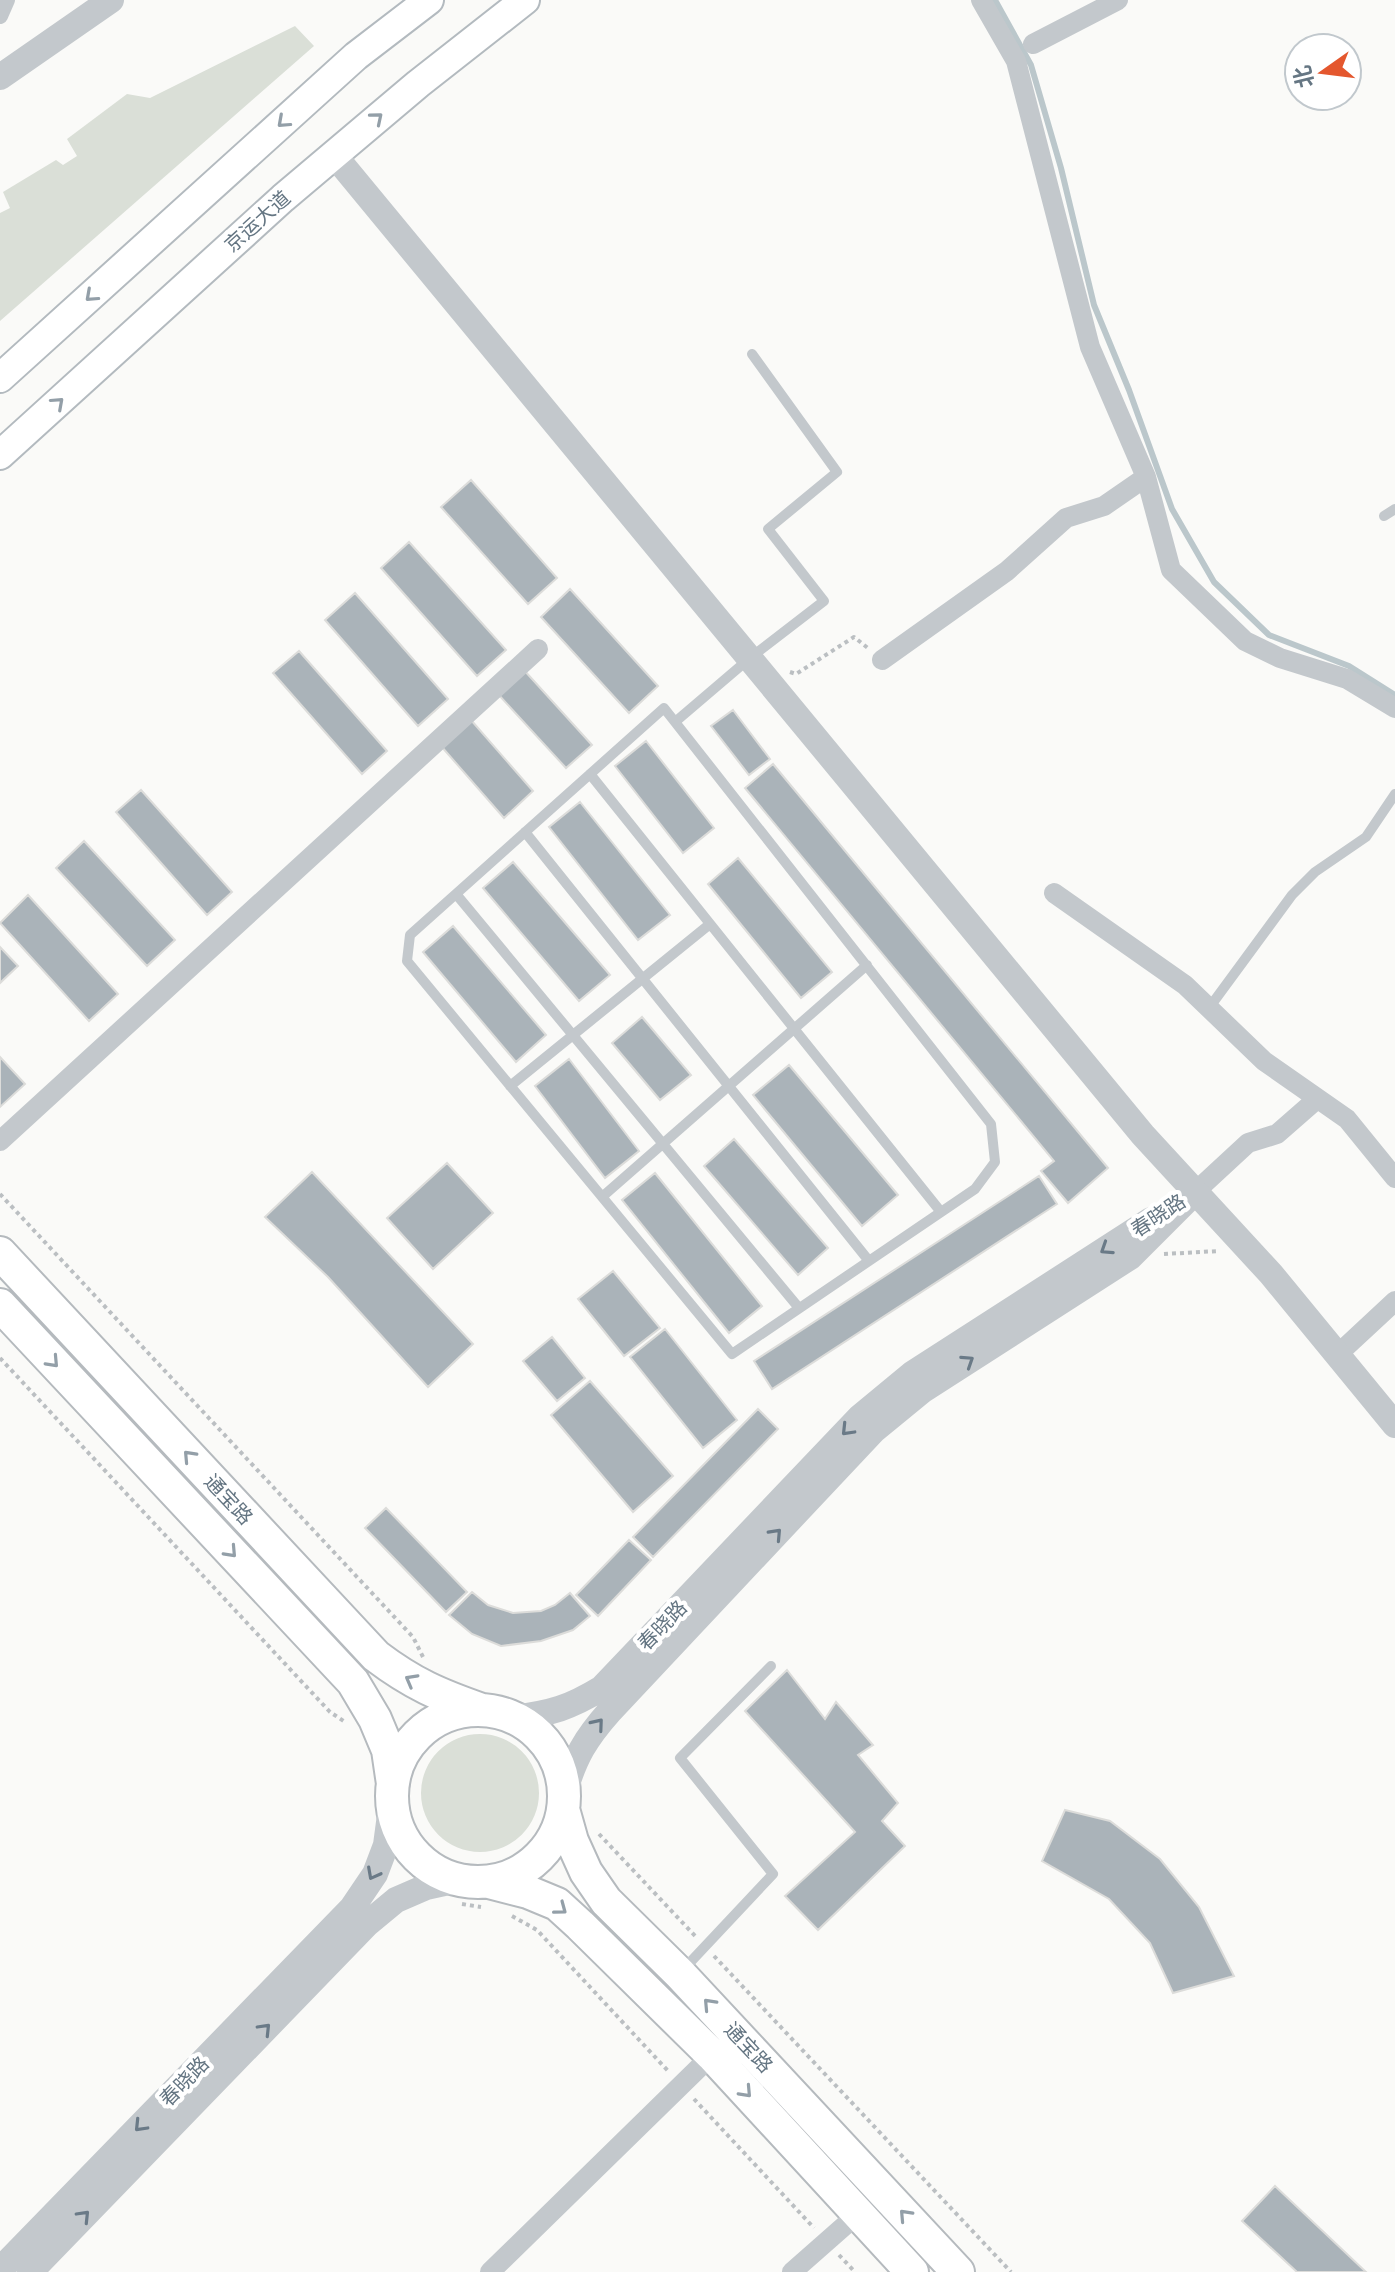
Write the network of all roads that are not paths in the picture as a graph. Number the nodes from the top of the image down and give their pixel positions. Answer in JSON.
{"nodes":[{"id":1,"x":7,"y":0,"type":"edge"},
{"id":2,"x":111,"y":0,"type":"edge"},
{"id":3,"x":429,"y":0,"type":"edge"},
{"id":4,"x":525,"y":0,"type":"edge"},
{"id":5,"x":981,"y":0,"type":"edge"},
{"id":6,"x":1118,"y":0,"type":"edge"},
{"id":7,"x":0,"y":16,"type":"edge"},
{"id":8,"x":1033,"y":44,"type":"dead end"},
{"id":9,"x":0,"y":77,"type":"edge"},
{"id":10,"x":334,"y":155,"type":"junction"},
{"id":11,"x":752,"y":354,"type":"dead end"},
{"id":12,"x":0,"y":378,"type":"edge"},
{"id":13,"x":0,"y":455,"type":"edge"},
{"id":14,"x":1146,"y":477,"type":"junction"},
{"id":15,"x":1395,"y":509,"type":"edge"},
{"id":16,"x":1384,"y":516,"type":"dead end"},
{"id":17,"x":538,"y":649,"type":"dead end"},
{"id":18,"x":750,"y":658,"type":"junction"},
{"id":19,"x":882,"y":660,"type":"road end"},
{"id":20,"x":1395,"y":708,"type":"edge"},
{"id":21,"x":675,"y":722,"type":"junction"},
{"id":22,"x":590,"y":774,"type":"junction"},
{"id":23,"x":1395,"y":794,"type":"edge"},
{"id":24,"x":525,"y":832,"type":"junction"},
{"id":25,"x":1054,"y":893,"type":"dead end"},
{"id":26,"x":456,"y":894,"type":"junction"},
{"id":27,"x":710,"y":924,"type":"junction"},
{"id":28,"x":867,"y":965,"type":"junction"},
{"id":29,"x":642,"y":978,"type":"junction"},
{"id":30,"x":1209,"y":1008,"type":"junction"},
{"id":31,"x":794,"y":1029,"type":"junction"},
{"id":32,"x":571,"y":1034,"type":"junction"},
{"id":33,"x":510,"y":1086,"type":"junction"},
{"id":34,"x":728,"y":1086,"type":"junction"},
{"id":35,"x":1317,"y":1099,"type":"junction"},
{"id":36,"x":0,"y":1141,"type":"edge"},
{"id":37,"x":662,"y":1144,"type":"junction"},
{"id":38,"x":1395,"y":1178,"type":"edge"},
{"id":39,"x":1195,"y":1192,"type":"junction"},
{"id":40,"x":602,"y":1197,"type":"junction"},
{"id":41,"x":941,"y":1212,"type":"junction"},
{"id":42,"x":0,"y":1253,"type":"edge"},
{"id":43,"x":869,"y":1261,"type":"junction"},
{"id":44,"x":1395,"y":1301,"type":"edge"},
{"id":45,"x":0,"y":1305,"type":"edge"},
{"id":46,"x":799,"y":1308,"type":"junction"},
{"id":47,"x":1337,"y":1355,"type":"junction"},
{"id":48,"x":1395,"y":1425,"type":"edge"},
{"id":49,"x":771,"y":1666,"type":"dead end"},
{"id":50,"x":498,"y":1714,"type":"junction"},
{"id":51,"x":393,"y":1792,"type":"junction"},
{"id":52,"x":563,"y":1801,"type":"junction"},
{"id":53,"x":473,"y":1894,"type":"junction"},
{"id":54,"x":680,"y":1974,"type":"junction"},
{"id":55,"x":712,"y":2055,"type":"junction"},
{"id":56,"x":859,"y":2213,"type":"junction"},
{"id":57,"x":0,"y":2270,"type":"edge"},
{"id":58,"x":30,"y":2272,"type":"edge"},
{"id":59,"x":490,"y":2272,"type":"edge"},
{"id":60,"x":792,"y":2272,"type":"edge"},
{"id":61,"x":912,"y":2272,"type":"edge"},
{"id":62,"x":958,"y":2272,"type":"edge"}],
"edges":[{"from":1,"to":7,"type":"street"},
{"from":2,"to":9,"type":"street"},
{"from":3,"to":12,"type":"main road","one_way":true},
{"from":10,"to":4,"type":"main road","name":"京运大道","one_way":true},
{"from":5,"to":14,"type":"street"},
{"from":6,"to":8,"type":"street"},
{"from":13,"to":10,"type":"main road","name":"京运大道","one_way":true},
{"from":10,"to":18,"type":"street"},
{"from":11,"to":18,"type":"lane"},
{"from":14,"to":19,"type":"street"},
{"from":14,"to":20,"type":"street"},
{"from":15,"to":16,"type":"lane"},
{"from":17,"to":36,"type":"street"},
{"from":18,"to":21,"type":"lane"},
{"from":18,"to":39,"type":"street"},
{"from":21,"to":22,"type":"lane"},
{"from":21,"to":28,"type":"lane"},
{"from":22,"to":24,"type":"lane"},
{"from":22,"to":27,"type":"lane"},
{"from":23,"to":30,"type":"lane"},
{"from":24,"to":26,"type":"lane"},
{"from":24,"to":29,"type":"lane"},
{"from":25,"to":30,"type":"street"},
{"from":26,"to":32,"type":"lane"},
{"from":26,"to":33,"type":"lane"},
{"from":27,"to":29,"type":"lane"},
{"from":27,"to":31,"type":"lane"},
{"from":28,"to":31,"type":"lane"},
{"from":28,"to":41,"type":"lane"},
{"from":29,"to":32,"type":"lane"},
{"from":29,"to":34,"type":"lane"},
{"from":30,"to":35,"type":"street"},
{"from":31,"to":34,"type":"lane"},
{"from":31,"to":41,"type":"lane"},
{"from":32,"to":33,"type":"lane"},
{"from":32,"to":37,"type":"lane"},
{"from":33,"to":40,"type":"lane"},
{"from":34,"to":37,"type":"lane"},
{"from":34,"to":43,"type":"lane"},
{"from":35,"to":38,"type":"street"},
{"from":35,"to":39,"type":"street"},
{"from":37,"to":40,"type":"lane"},
{"from":37,"to":46,"type":"lane"},
{"from":39,"to":47,"type":"street"},
{"from":39,"to":50,"type":"street","name":"春晓路","one_way":true},
{"from":52,"to":39,"type":"street","name":"春晓路","one_way":true},
{"from":40,"to":46,"type":"lane"},
{"from":41,"to":43,"type":"lane"},
{"from":50,"to":42,"type":"main road","name":"通宝路","one_way":true},
{"from":43,"to":46,"type":"lane"},
{"from":44,"to":47,"type":"street"},
{"from":45,"to":51,"type":"main road","name":"通宝路","one_way":true},
{"from":47,"to":48,"type":"street"},
{"from":49,"to":54,"type":"lane"},
{"from":50,"to":51,"type":"main road"},
{"from":50,"to":52,"type":"main road"},
{"from":51,"to":53,"type":"main road"},
{"from":51,"to":57,"type":"street","name":"春晓路","one_way":true},
{"from":52,"to":53,"type":"main road"},
{"from":52,"to":54,"type":"main road","name":"通宝路"},
{"from":53,"to":55,"type":"main road","one_way":true},
{"from":58,"to":53,"type":"street","name":"春晓路","one_way":true},
{"from":62,"to":54,"type":"main road","name":"通宝路","one_way":true},
{"from":55,"to":56,"type":"main road","one_way":true},
{"from":55,"to":59,"type":"street"},
{"from":56,"to":60,"type":"street"},
{"from":56,"to":61,"type":"main road"}]}
